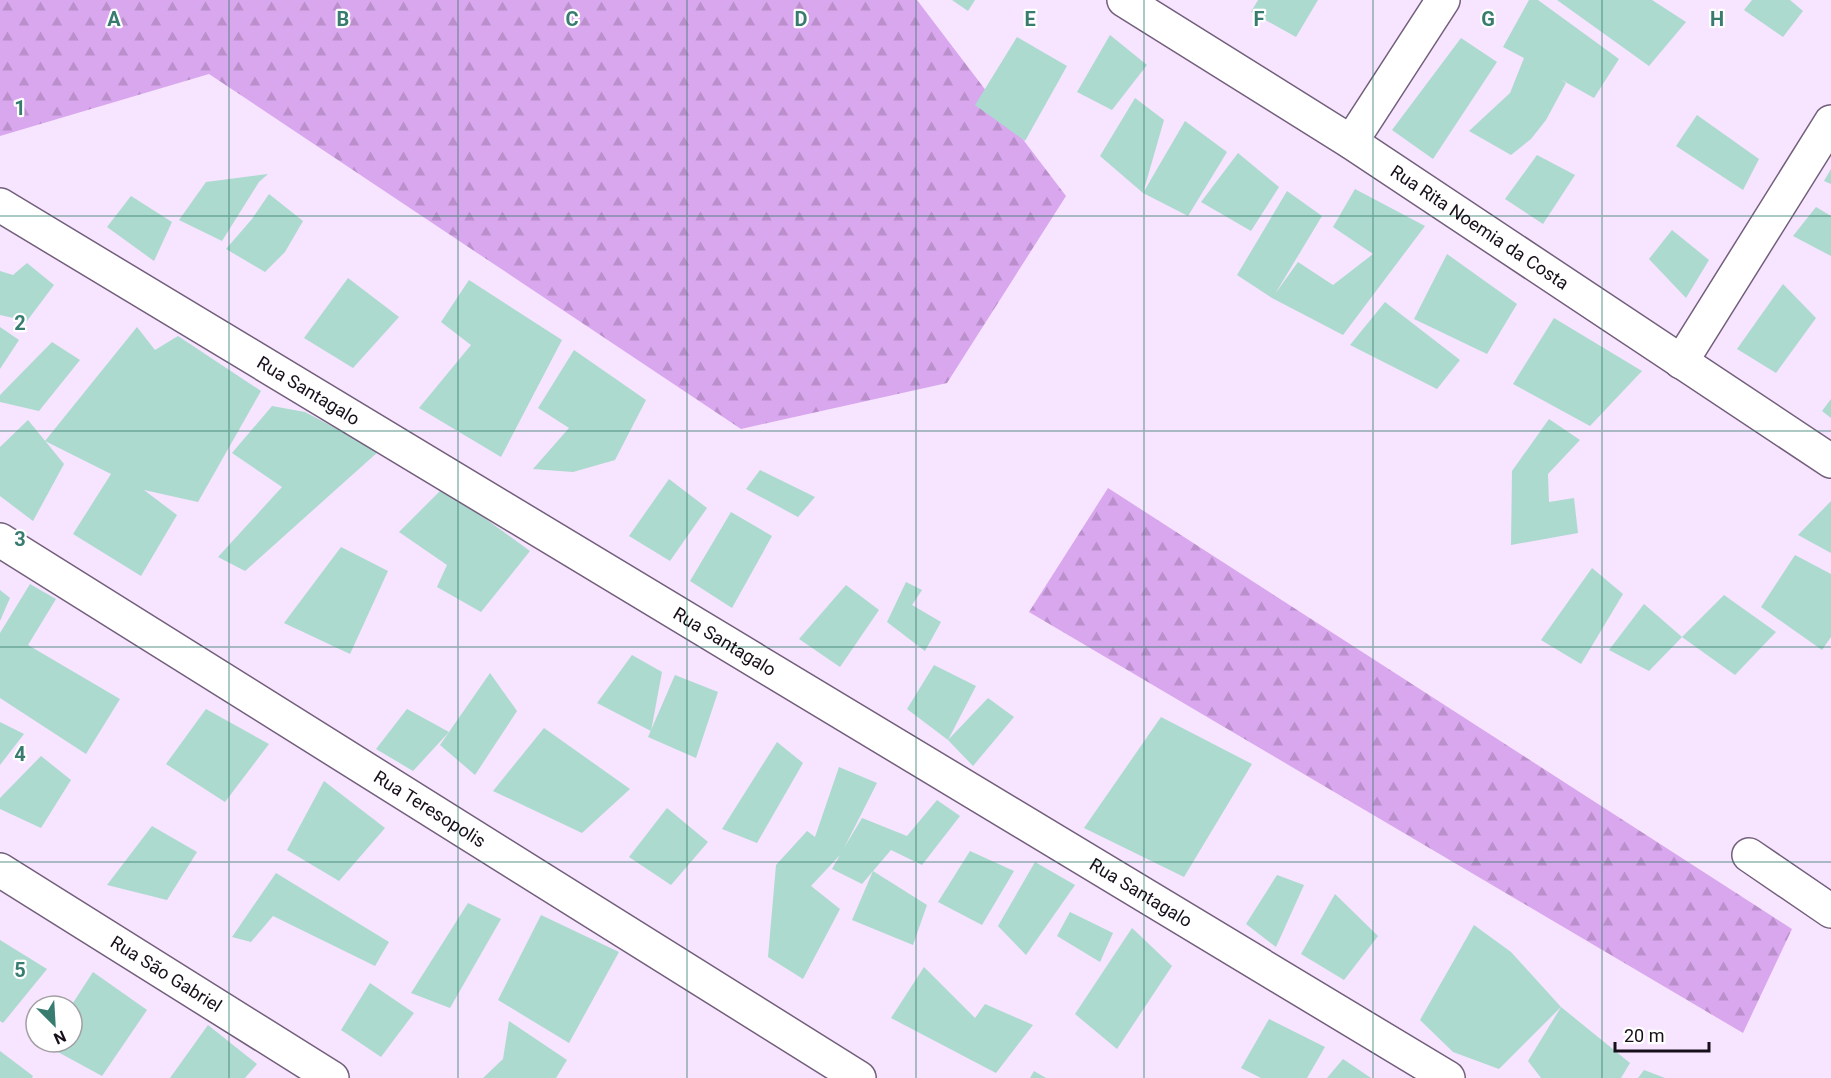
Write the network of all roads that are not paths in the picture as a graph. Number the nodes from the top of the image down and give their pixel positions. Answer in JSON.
{"nodes":[{"id":1,"x":1124,"y":0,"type":"edge"},
{"id":2,"x":1443,"y":0,"type":"edge"},
{"id":3,"x":1831,"y":122,"type":"edge"},
{"id":4,"x":1351,"y":142,"type":"junction"},
{"id":5,"x":0,"y":205,"type":"edge"},
{"id":6,"x":1681,"y":362,"type":"junction"},
{"id":7,"x":1831,"y":461,"type":"edge"},
{"id":8,"x":0,"y":540,"type":"edge"},
{"id":9,"x":1749,"y":855,"type":"dead end"},
{"id":10,"x":0,"y":870,"type":"edge"},
{"id":11,"x":1831,"y":911,"type":"edge"},
{"id":12,"x":332,"y":1078,"type":"edge"},
{"id":13,"x":859,"y":1078,"type":"edge"},
{"id":14,"x":1448,"y":1078,"type":"edge"}],
"edges":[{"from":1,"to":4,"type":"street","name":"Rua Rita Noemia da Costa"},
{"from":2,"to":4,"type":"street"},
{"from":3,"to":6,"type":"street"},
{"from":4,"to":6,"type":"street","name":"Rua Rita Noemia da Costa"},
{"from":5,"to":14,"type":"street","name":"Rua Santagalo"},
{"from":6,"to":7,"type":"street","name":"Rua Rita Noemia da Costa"},
{"from":8,"to":13,"type":"street","name":"Rua Teresopolis"},
{"from":9,"to":11,"type":"street"},
{"from":10,"to":12,"type":"street","name":"Rua São Gabriel"}]}
